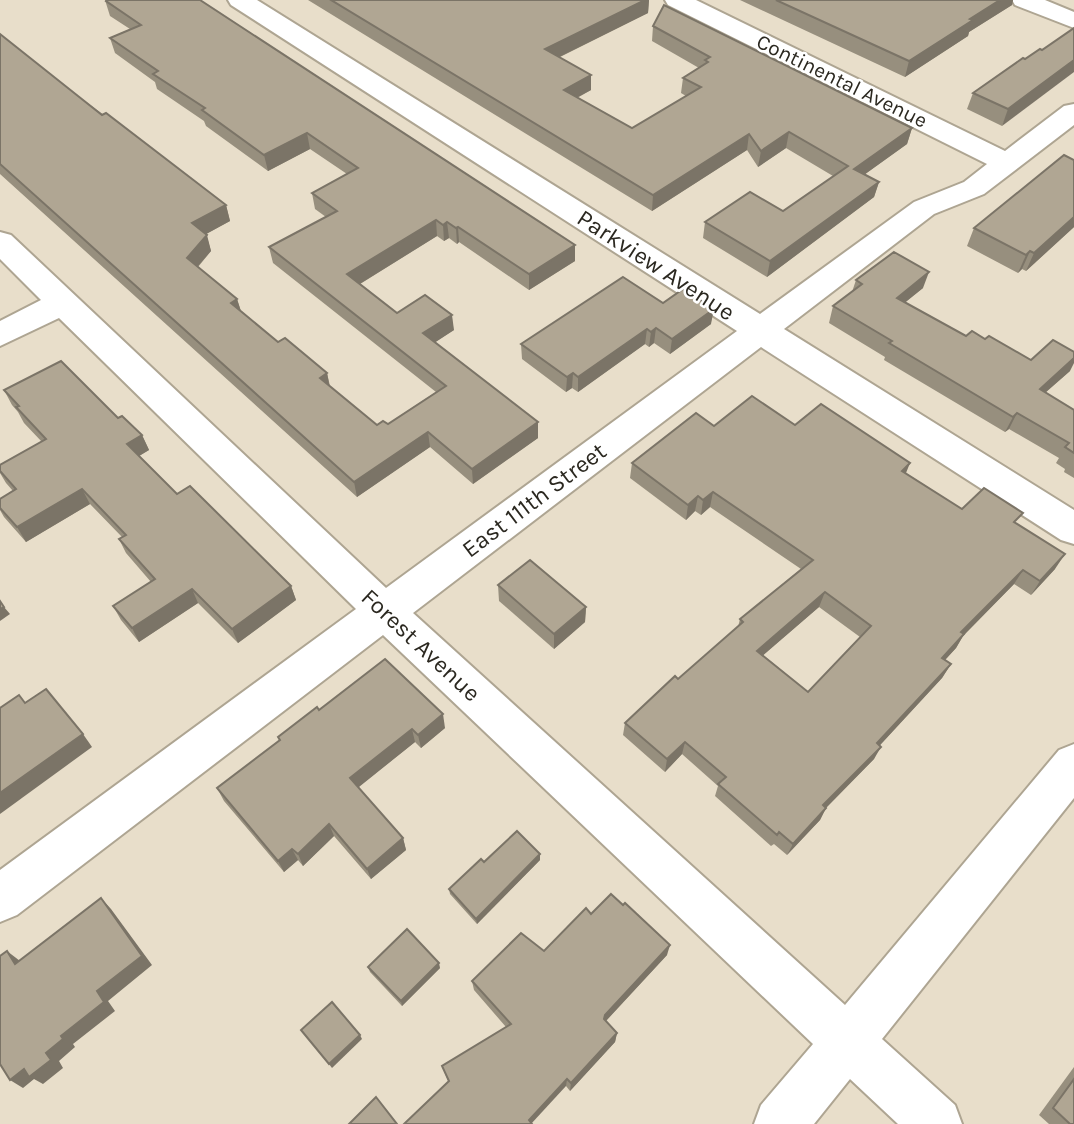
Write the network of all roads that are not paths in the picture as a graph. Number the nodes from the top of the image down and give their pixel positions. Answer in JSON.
{"nodes":[{"id":1,"x":240,"y":0,"type":"edge"},
{"id":2,"x":677,"y":0,"type":"edge"},
{"id":3,"x":1024,"y":0,"type":"edge"},
{"id":4,"x":1074,"y":21,"type":"edge"},
{"id":5,"x":1074,"y":112,"type":"edge"},
{"id":6,"x":1007,"y":163,"type":"junction"},
{"id":7,"x":0,"y":242,"type":"edge"},
{"id":8,"x":62,"y":302,"type":"junction"},
{"id":9,"x":760,"y":331,"type":"junction"},
{"id":10,"x":0,"y":335,"type":"edge"},
{"id":11,"x":1074,"y":529,"type":"edge"},
{"id":12,"x":384,"y":611,"type":"junction"},
{"id":13,"x":1074,"y":764,"type":"edge"},
{"id":14,"x":0,"y":899,"type":"edge"},
{"id":15,"x":848,"y":1041,"type":"junction"},
{"id":16,"x":780,"y":1124,"type":"edge"},
{"id":17,"x":936,"y":1124,"type":"edge"}],
"edges":[{"from":1,"to":9,"type":"street","name":"Parkview Avenue"},
{"from":2,"to":6,"type":"street","name":"Continental Avenue"},
{"from":3,"to":4,"type":"street"},
{"from":5,"to":6,"type":"street","name":"East 111th Street"},
{"from":6,"to":9,"type":"street","name":"East 111th Street"},
{"from":7,"to":8,"type":"street","name":"Forest Avenue"},
{"from":8,"to":10,"type":"street"},
{"from":8,"to":12,"type":"street","name":"Forest Avenue"},
{"from":9,"to":11,"type":"street","name":"Parkview Avenue"},
{"from":9,"to":12,"type":"street","name":"East 111th Street"},
{"from":12,"to":14,"type":"street","name":"East 111th Street"},
{"from":12,"to":15,"type":"street","name":"Forest Avenue"},
{"from":13,"to":15,"type":"street"},
{"from":15,"to":16,"type":"street"},
{"from":15,"to":17,"type":"street","name":"Forest Avenue"}]}
